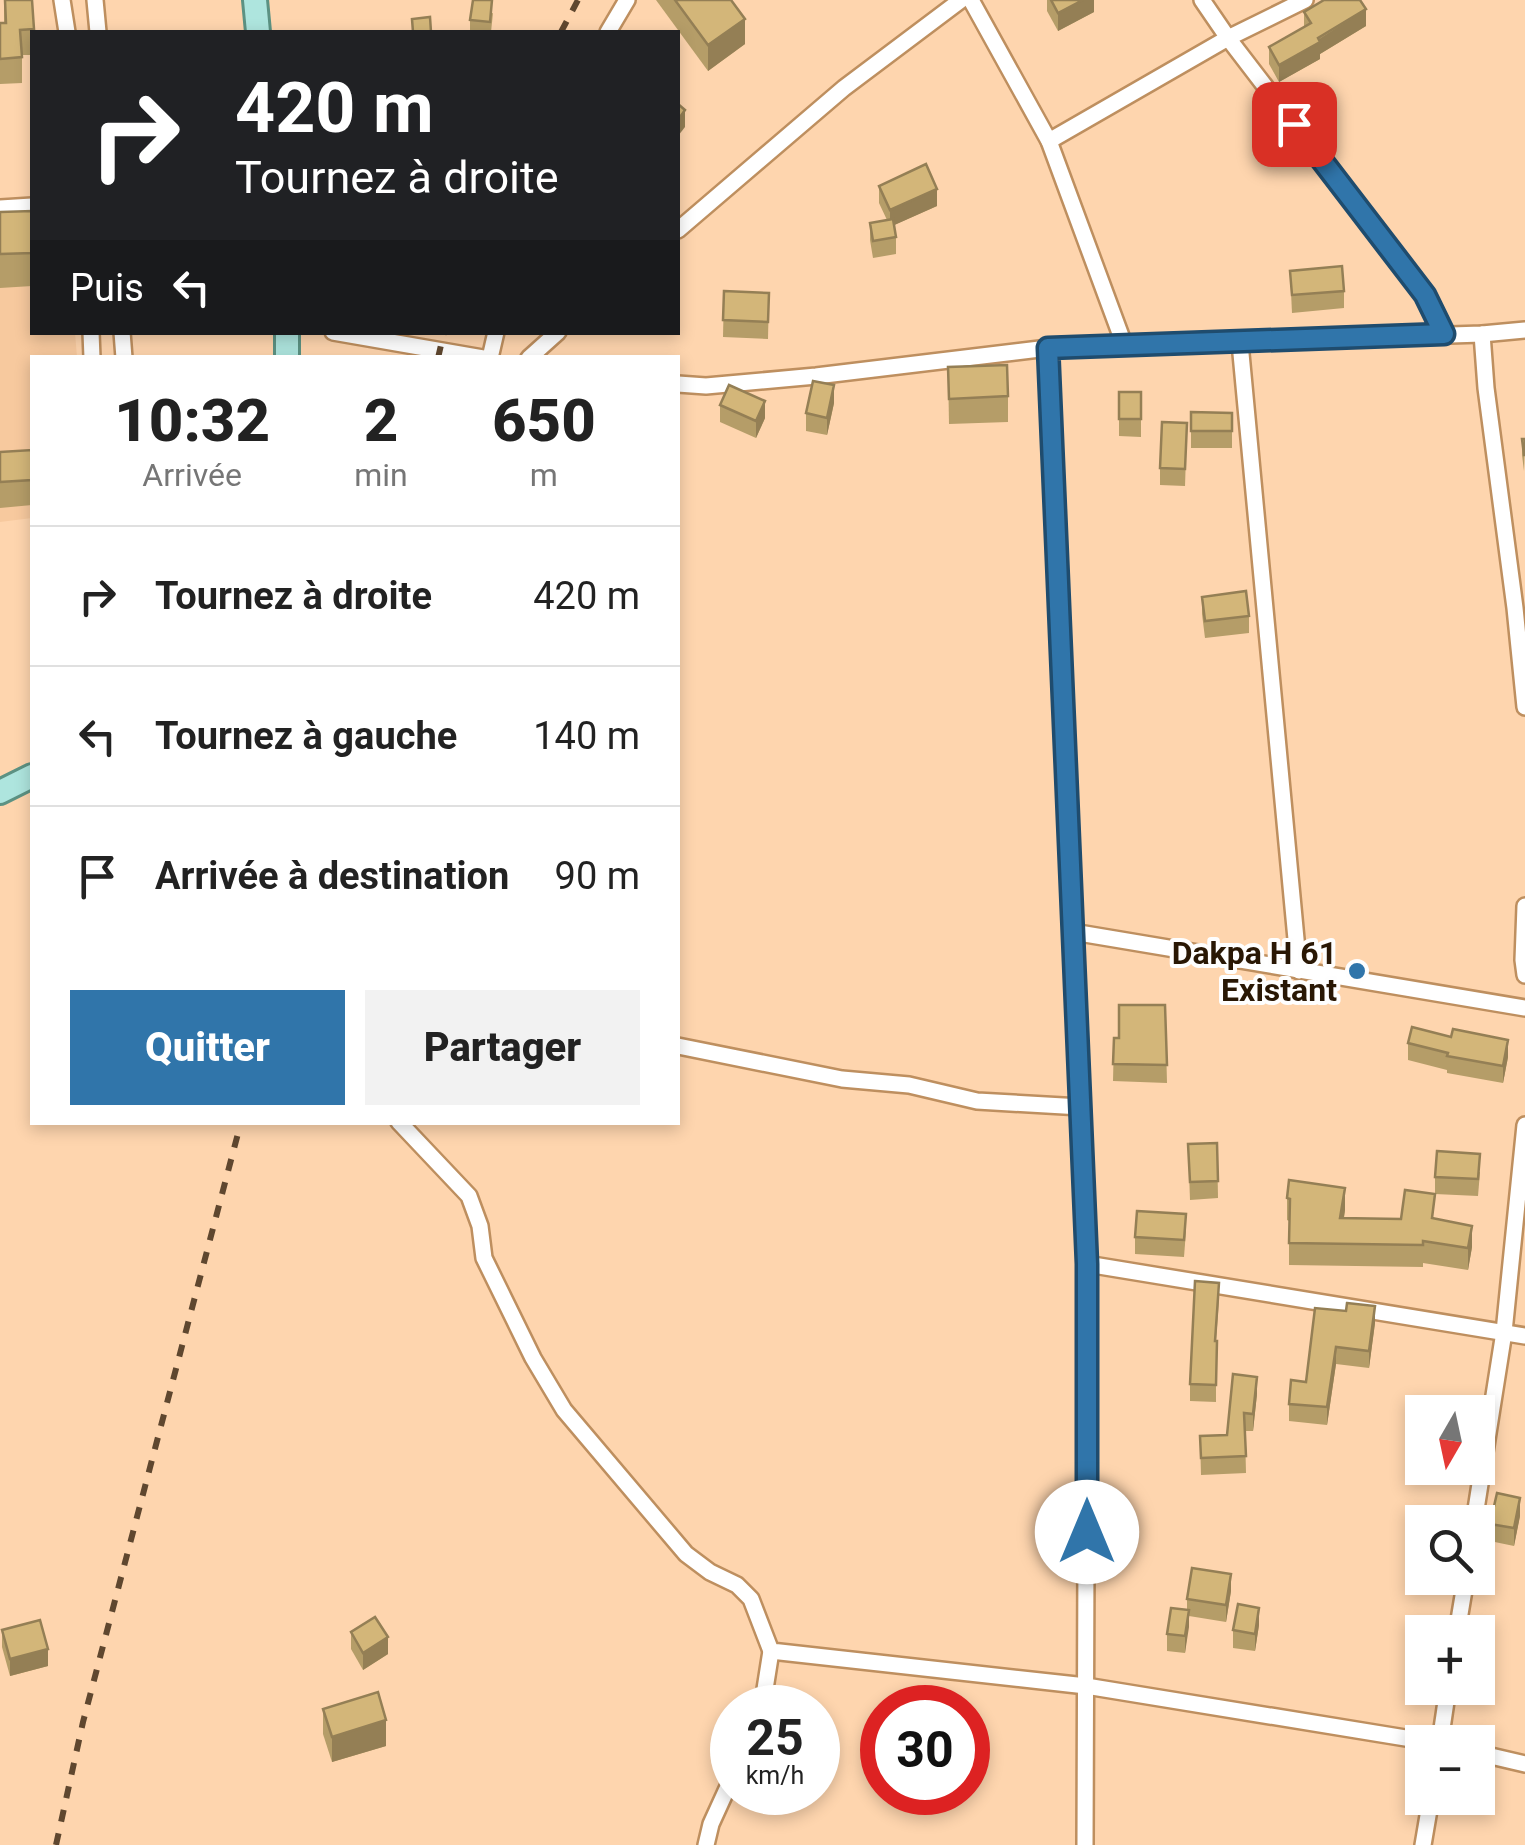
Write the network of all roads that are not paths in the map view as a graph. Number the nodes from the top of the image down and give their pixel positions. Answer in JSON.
{"nodes":[{"id":1,"x":62,"y":0,"type":"edge"},
{"id":2,"x":95,"y":0,"type":"edge"},
{"id":3,"x":254,"y":0,"type":"edge"},
{"id":4,"x":627,"y":0,"type":"edge"},
{"id":5,"x":961,"y":0,"type":"edge"},
{"id":6,"x":971,"y":0,"type":"edge"},
{"id":7,"x":1202,"y":0,"type":"edge"},
{"id":8,"x":1305,"y":0,"type":"edge"},
{"id":9,"x":67,"y":30,"type":"edge"},
{"id":10,"x":98,"y":30,"type":"edge"},
{"id":11,"x":258,"y":30,"type":"edge"},
{"id":12,"x":609,"y":30,"type":"edge"},
{"id":13,"x":1228,"y":38,"type":"junction"},
{"id":14,"x":1049,"y":141,"type":"junction"},
{"id":15,"x":30,"y":206,"type":"edge"},
{"id":16,"x":0,"y":208,"type":"edge"},
{"id":17,"x":680,"y":228,"type":"edge"},
{"id":18,"x":1525,"y":330,"type":"edge"},
{"id":19,"x":1444,"y":334,"type":"junction"},
{"id":20,"x":1482,"y":334,"type":"junction"},
{"id":21,"x":351,"y":335,"type":"edge"},
{"id":22,"x":555,"y":335,"type":"edge"},
{"id":23,"x":1240,"y":343,"type":"junction"},
{"id":24,"x":1124,"y":344,"type":"junction"},
{"id":25,"x":1048,"y":348,"type":"junction"},
{"id":26,"x":468,"y":355,"type":"edge"},
{"id":27,"x":532,"y":355,"type":"edge"},
{"id":28,"x":680,"y":384,"type":"edge"},
{"id":29,"x":1525,"y":707,"type":"edge"},
{"id":30,"x":30,"y":777,"type":"edge"},
{"id":31,"x":0,"y":792,"type":"edge"},
{"id":32,"x":1525,"y":906,"type":"edge"},
{"id":33,"x":1073,"y":932,"type":"junction"},
{"id":34,"x":1299,"y":971,"type":"junction"},
{"id":35,"x":1525,"y":976,"type":"edge"},
{"id":36,"x":1525,"y":1008,"type":"edge"},
{"id":37,"x":680,"y":1046,"type":"edge"},
{"id":38,"x":1080,"y":1107,"type":"junction"},
{"id":39,"x":402,"y":1125,"type":"edge"},
{"id":40,"x":1525,"y":1125,"type":"edge"},
{"id":41,"x":1087,"y":1264,"type":"junction"},
{"id":42,"x":1504,"y":1332,"type":"junction"},
{"id":43,"x":1525,"y":1336,"type":"edge"},
{"id":44,"x":1477,"y":1505,"type":"edge"},
{"id":45,"x":771,"y":1651,"type":"junction"},
{"id":46,"x":766,"y":1685,"type":"edge"},
{"id":47,"x":1086,"y":1686,"type":"junction"},
{"id":48,"x":1405,"y":1738,"type":"edge"},
{"id":49,"x":1495,"y":1757,"type":"edge"},
{"id":50,"x":1525,"y":1764,"type":"edge"},
{"id":51,"x":715,"y":1815,"type":"edge"},
{"id":52,"x":1427,"y":1815,"type":"edge"},
{"id":53,"x":706,"y":1845,"type":"edge"},
{"id":54,"x":1085,"y":1845,"type":"edge"},
{"id":55,"x":1422,"y":1845,"type":"edge"}],
"edges":[{"from":1,"to":9,"type":"street"},
{"from":2,"to":10,"type":"street"},
{"from":3,"to":11,"type":"main road"},
{"from":4,"to":12,"type":"street"},
{"from":5,"to":17,"type":"street"},
{"from":6,"to":14,"type":"street"},
{"from":7,"to":13,"type":"street"},
{"from":8,"to":13,"type":"street"},
{"from":13,"to":14,"type":"street"},
{"from":13,"to":19,"type":"street"},
{"from":14,"to":24,"type":"street"},
{"from":15,"to":16,"type":"street"},
{"from":18,"to":20,"type":"street"},
{"from":19,"to":20,"type":"street"},
{"from":19,"to":23,"type":"street"},
{"from":20,"to":29,"type":"street"},
{"from":21,"to":26,"type":"street"},
{"from":22,"to":27,"type":"street"},
{"from":23,"to":24,"type":"street"},
{"from":23,"to":34,"type":"street"},
{"from":24,"to":25,"type":"street"},
{"from":25,"to":28,"type":"street"},
{"from":25,"to":33,"type":"street"},
{"from":30,"to":31,"type":"main road"},
{"from":32,"to":35,"type":"street"},
{"from":33,"to":34,"type":"street"},
{"from":33,"to":38,"type":"street"},
{"from":34,"to":36,"type":"street"},
{"from":37,"to":38,"type":"street"},
{"from":38,"to":41,"type":"street"},
{"from":39,"to":45,"type":"street"},
{"from":40,"to":42,"type":"street"},
{"from":41,"to":42,"type":"street"},
{"from":41,"to":47,"type":"street"},
{"from":42,"to":43,"type":"street"},
{"from":42,"to":44,"type":"street"},
{"from":45,"to":46,"type":"street"},
{"from":45,"to":47,"type":"street"},
{"from":47,"to":48,"type":"street"},
{"from":47,"to":54,"type":"street"},
{"from":49,"to":50,"type":"street"},
{"from":51,"to":53,"type":"street"},
{"from":52,"to":55,"type":"street"}]}
